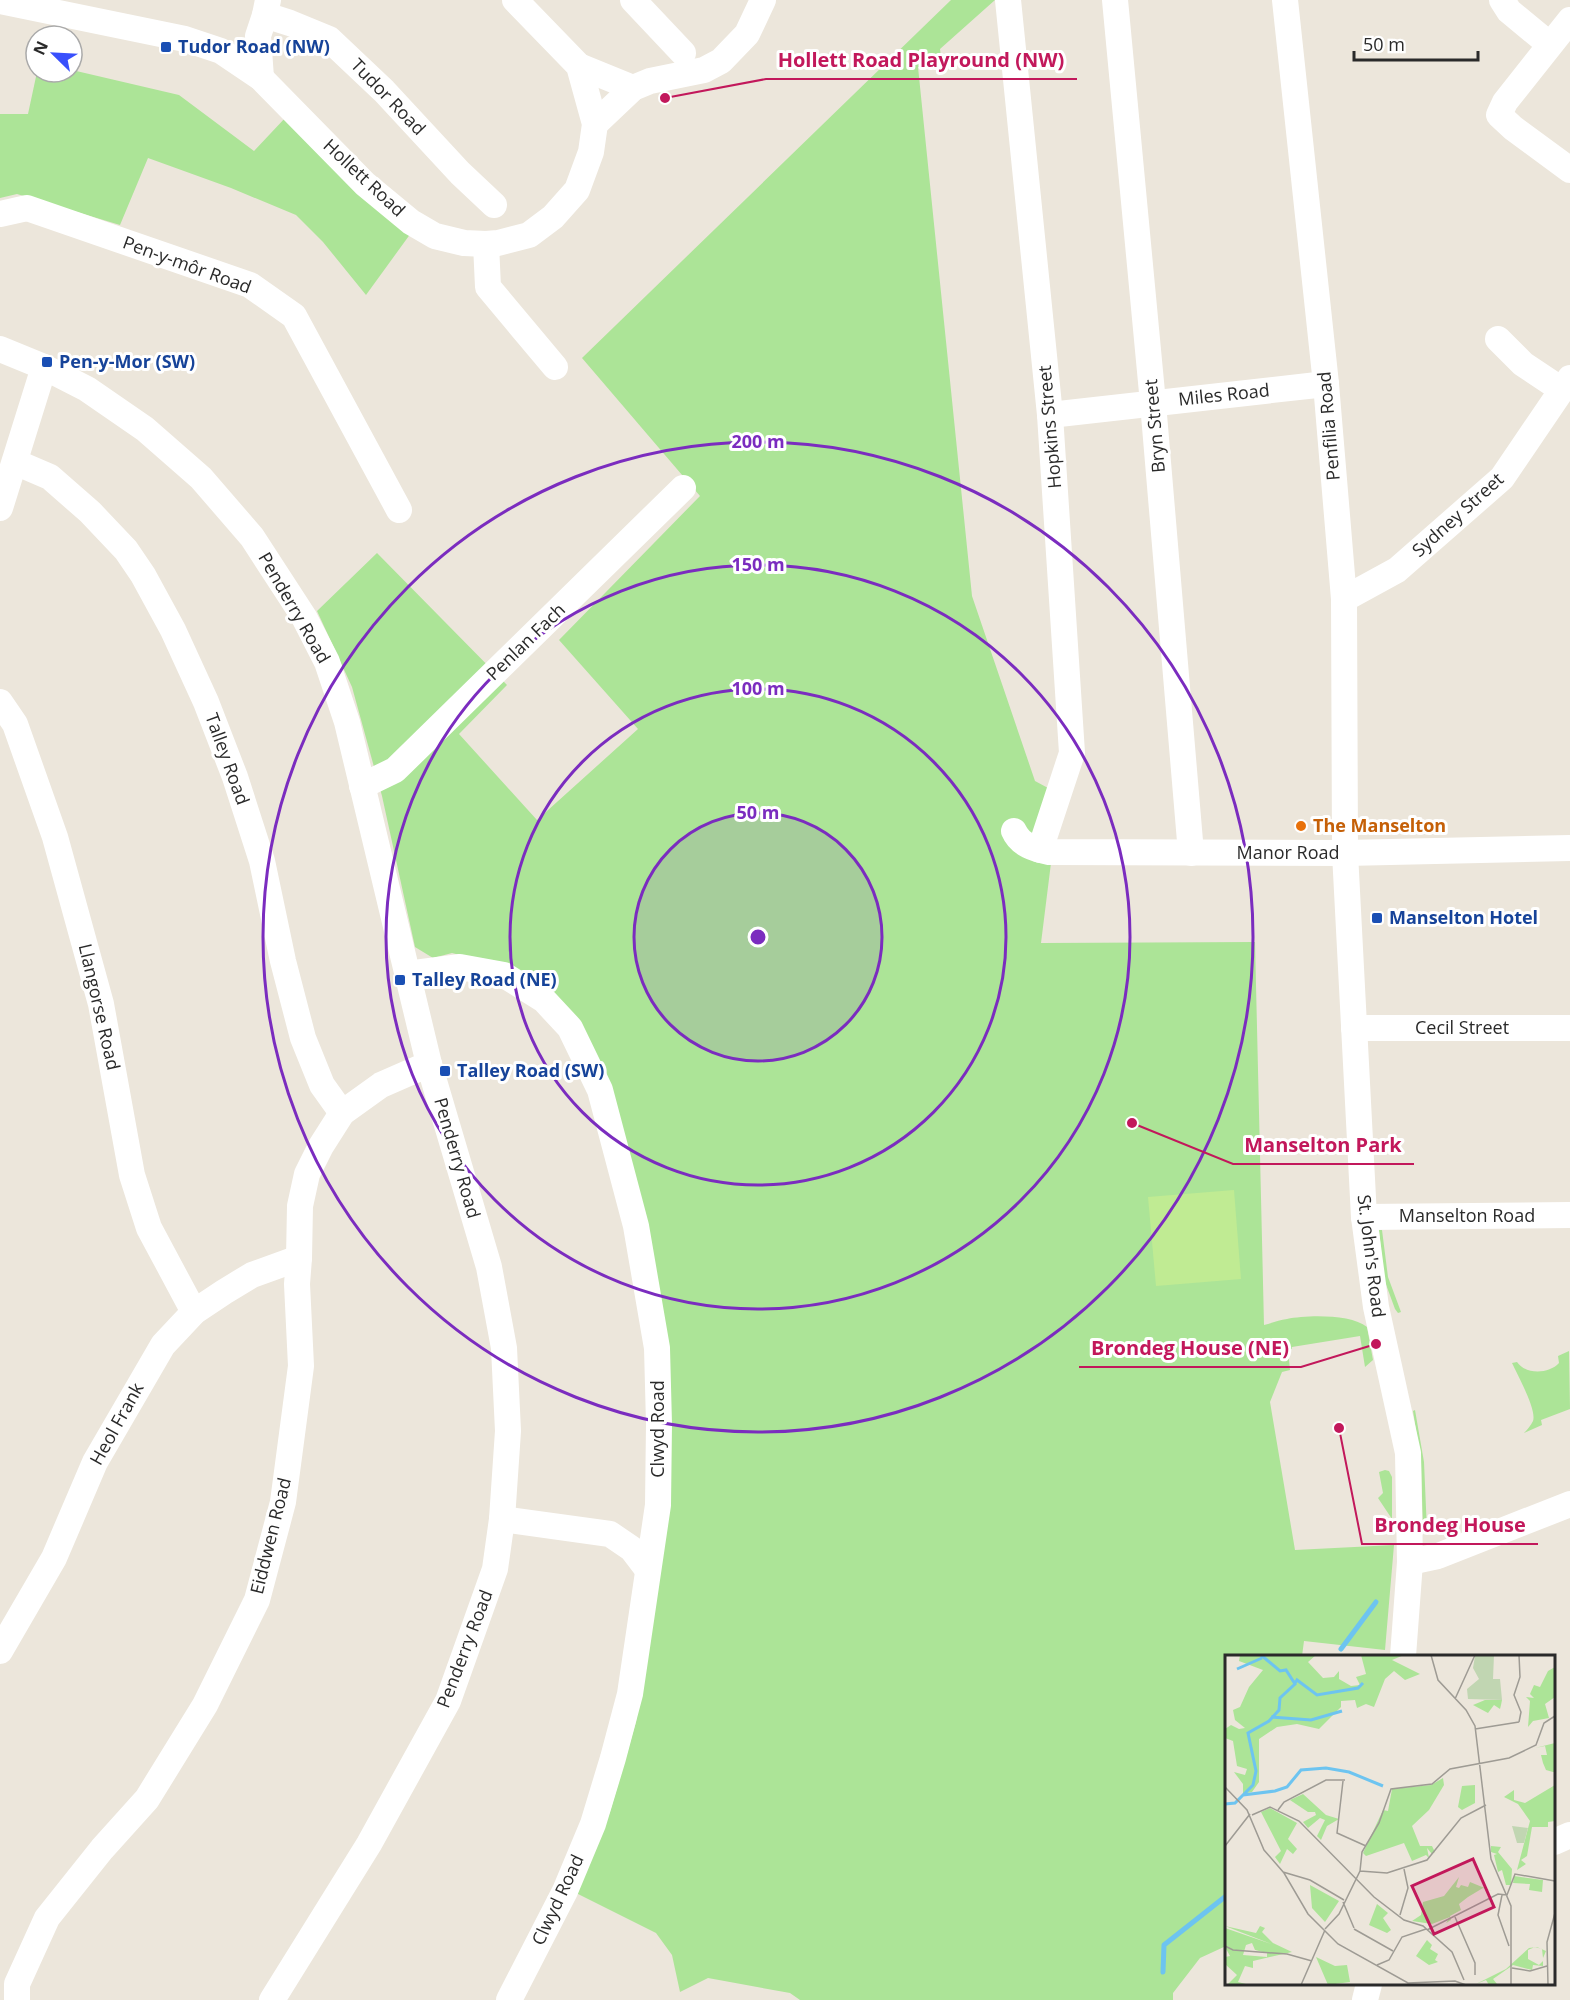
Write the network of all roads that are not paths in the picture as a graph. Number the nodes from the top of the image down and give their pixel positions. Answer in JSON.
{"nodes":[{"id":1,"x":515,"y":0,"type":"edge"},
{"id":2,"x":633,"y":0,"type":"edge"},
{"id":3,"x":763,"y":0,"type":"edge"},
{"id":4,"x":1008,"y":0,"type":"edge"},
{"id":5,"x":1115,"y":0,"type":"edge"},
{"id":6,"x":1285,"y":0,"type":"edge"},
{"id":7,"x":1502,"y":0,"type":"edge"},
{"id":8,"x":0,"y":1,"type":"edge"},
{"id":9,"x":263,"y":17,"type":"edge"},
{"id":10,"x":1570,"y":20,"type":"edge"},
{"id":11,"x":1550,"y":44,"type":"junction"},
{"id":12,"x":668,"y":47,"type":"dead end"},
{"id":13,"x":221,"y":51,"type":"junction"},
{"id":14,"x":579,"y":66,"type":"junction"},
{"id":15,"x":261,"y":78,"type":"junction"},
{"id":16,"x":633,"y":88,"type":"junction"},
{"id":17,"x":595,"y":124,"type":"junction"},
{"id":18,"x":1570,"y":170,"type":"edge"},
{"id":19,"x":494,"y":205,"type":"dead end"},
{"id":20,"x":0,"y":214,"type":"edge"},
{"id":21,"x":486,"y":244,"type":"junction"},
{"id":22,"x":1498,"y":339,"type":"dead end"},
{"id":23,"x":0,"y":349,"type":"edge"},
{"id":24,"x":555,"y":367,"type":"dead end"},
{"id":25,"x":44,"y":368,"type":"junction"},
{"id":26,"x":1326,"y":384,"type":"junction"},
{"id":27,"x":1566,"y":384,"type":"edge"},
{"id":28,"x":1154,"y":403,"type":"junction"},
{"id":29,"x":1050,"y":415,"type":"junction"},
{"id":30,"x":15,"y":462,"type":"junction"},
{"id":31,"x":683,"y":488,"type":"dead end"},
{"id":32,"x":0,"y":508,"type":"edge"},
{"id":33,"x":399,"y":510,"type":"dead end"},
{"id":34,"x":1344,"y":599,"type":"junction"},
{"id":35,"x":0,"y":702,"type":"edge"},
{"id":36,"x":363,"y":786,"type":"junction"},
{"id":37,"x":1014,"y":831,"type":"dead end"},
{"id":38,"x":1570,"y":848,"type":"edge"},
{"id":39,"x":1040,"y":850,"type":"junction"},
{"id":40,"x":1191,"y":853,"type":"junction"},
{"id":41,"x":1346,"y":853,"type":"junction"},
{"id":42,"x":407,"y":974,"type":"junction"},
{"id":43,"x":1354,"y":1028,"type":"junction"},
{"id":44,"x":1570,"y":1028,"type":"edge"},
{"id":45,"x":429,"y":1064,"type":"junction"},
{"id":46,"x":342,"y":1113,"type":"junction"},
{"id":47,"x":1570,"y":1215,"type":"edge"},
{"id":48,"x":1364,"y":1217,"type":"junction"},
{"id":49,"x":299,"y":1258,"type":"junction"},
{"id":50,"x":194,"y":1312,"type":"junction"},
{"id":51,"x":1570,"y":1504,"type":"edge"},
{"id":52,"x":657,"y":1505,"type":"junction"},
{"id":53,"x":502,"y":1519,"type":"junction"},
{"id":54,"x":610,"y":1534,"type":"junction"},
{"id":55,"x":1410,"y":1562,"type":"junction"},
{"id":56,"x":648,"y":1570,"type":"junction"},
{"id":57,"x":0,"y":1651,"type":"edge"},
{"id":58,"x":1402,"y":1655,"type":"edge"},
{"id":59,"x":1570,"y":1835,"type":"edge"},
{"id":60,"x":1555,"y":1842,"type":"edge"},
{"id":61,"x":1369,"y":1985,"type":"edge"},
{"id":62,"x":17,"y":2000,"type":"edge"},
{"id":63,"x":272,"y":2000,"type":"edge"},
{"id":64,"x":509,"y":2000,"type":"edge"},
{"id":65,"x":1365,"y":2000,"type":"edge"}],
"edges":[{"from":1,"to":14,"type":"street","name":"Hollett Road"},
{"from":2,"to":12,"type":"street"},
{"from":3,"to":16,"type":"street"},
{"from":4,"to":29,"type":"street","name":"Hopkins Street"},
{"from":5,"to":28,"type":"street","name":"Bryn Street"},
{"from":6,"to":26,"type":"street","name":"Penfilia Road"},
{"from":7,"to":11,"type":"street"},
{"from":8,"to":13,"type":"street","name":"Hollett Road"},
{"from":9,"to":13,"type":"street"},
{"from":9,"to":15,"type":"street"},
{"from":9,"to":19,"type":"street","name":"Tudor Road"},
{"from":10,"to":11,"type":"street"},
{"from":11,"to":18,"type":"street"},
{"from":13,"to":15,"type":"street","name":"Hollett Road"},
{"from":14,"to":16,"type":"street","name":"Hollett Road"},
{"from":14,"to":17,"type":"street","name":"Hollett Road"},
{"from":15,"to":21,"type":"street","name":"Hollett Road"},
{"from":16,"to":17,"type":"street"},
{"from":17,"to":21,"type":"street","name":"Hollett Road"},
{"from":20,"to":33,"type":"street","name":"Pen-y-môr Road"},
{"from":21,"to":24,"type":"street"},
{"from":22,"to":27,"type":"street"},
{"from":23,"to":25,"type":"street","name":"Penderry Road"},
{"from":25,"to":30,"type":"street"},
{"from":25,"to":36,"type":"street","name":"Penderry Road"},
{"from":26,"to":28,"type":"street","name":"Miles Road"},
{"from":26,"to":34,"type":"street","name":"Penfilia Road"},
{"from":27,"to":34,"type":"street","name":"Sydney Street"},
{"from":28,"to":29,"type":"street","name":"Miles Road"},
{"from":28,"to":40,"type":"street","name":"Bryn Street"},
{"from":29,"to":39,"type":"street","name":"Hopkins Street"},
{"from":30,"to":32,"type":"street"},
{"from":30,"to":46,"type":"street","name":"Talley Road"},
{"from":31,"to":36,"type":"street","name":"Penlan Fach"},
{"from":34,"to":41,"type":"street","name":"Penfilia Road"},
{"from":35,"to":50,"type":"street","name":"Llangorse Road"},
{"from":36,"to":42,"type":"street","name":"Penderry Road"},
{"from":37,"to":39,"type":"street","name":"Manor Road"},
{"from":38,"to":41,"type":"street","name":"Manor Road"},
{"from":39,"to":40,"type":"street","name":"Manor Road"},
{"from":40,"to":41,"type":"street","name":"Manor Road"},
{"from":41,"to":43,"type":"street","name":"St. John's Road"},
{"from":42,"to":45,"type":"street","name":"Penderry Road"},
{"from":42,"to":52,"type":"street","name":"Clwyd Road"},
{"from":43,"to":44,"type":"street","name":"Cecil Street"},
{"from":43,"to":48,"type":"street","name":"St. John's Road"},
{"from":45,"to":46,"type":"street","name":"Eiddwen Road"},
{"from":45,"to":53,"type":"street","name":"Penderry Road"},
{"from":46,"to":49,"type":"street","name":"Eiddwen Road"},
{"from":47,"to":48,"type":"street","name":"Manselton Road"},
{"from":48,"to":55,"type":"street","name":"St. John's Road"},
{"from":49,"to":50,"type":"street","name":"Heol Frank"},
{"from":49,"to":62,"type":"street","name":"Eiddwen Road"},
{"from":50,"to":57,"type":"street","name":"Heol Frank"},
{"from":51,"to":55,"type":"street"},
{"from":52,"to":54,"type":"street"},
{"from":52,"to":56,"type":"street","name":"Clwyd Road"},
{"from":53,"to":54,"type":"street"},
{"from":53,"to":63,"type":"street","name":"Penderry Road"},
{"from":54,"to":56,"type":"street"},
{"from":55,"to":58,"type":"street","name":"St. John's Road"},
{"from":56,"to":64,"type":"street","name":"Clwyd Road"},
{"from":59,"to":60,"type":"street"},
{"from":61,"to":65,"type":"street"}]}
